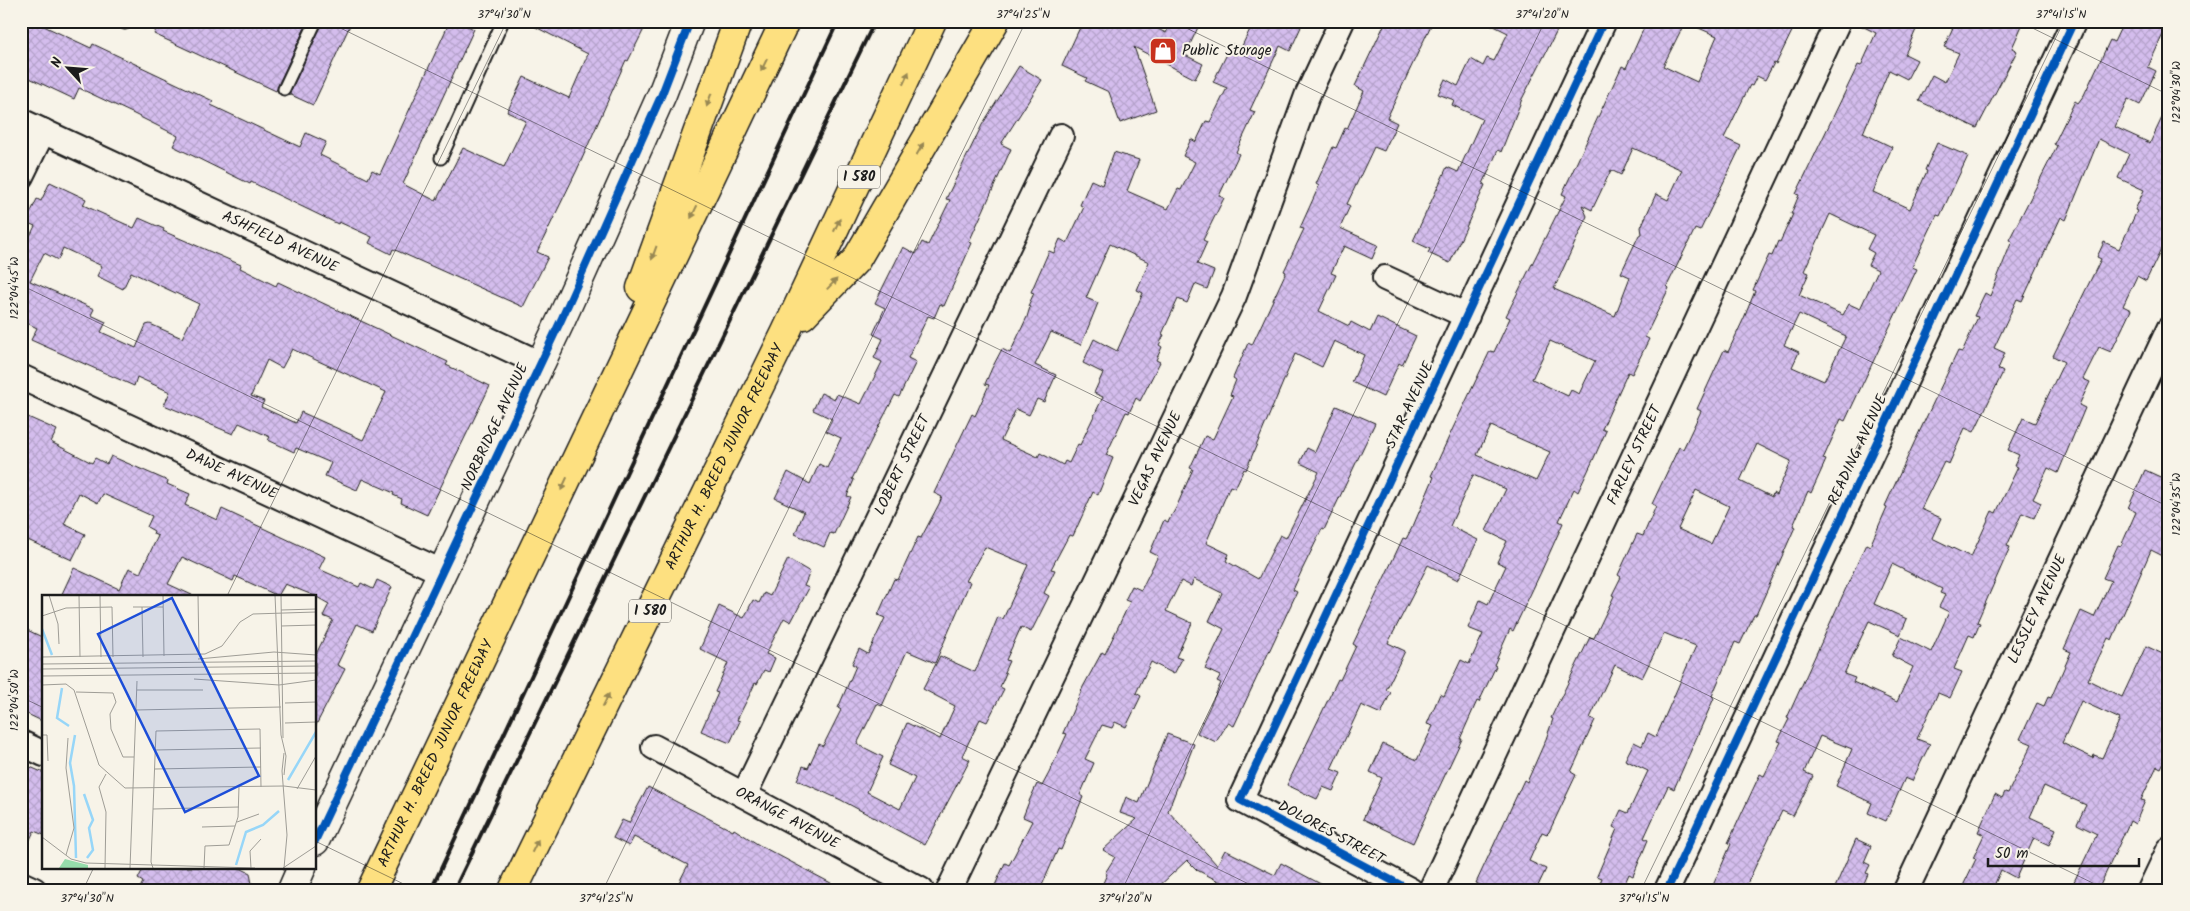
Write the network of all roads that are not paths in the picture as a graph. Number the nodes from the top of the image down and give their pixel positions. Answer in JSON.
{"nodes":[{"id":1,"x":316,"y":21,"type":"edge"},
{"id":2,"x":503,"y":21,"type":"edge"},
{"id":3,"x":690,"y":21,"type":"edge"},
{"id":4,"x":738,"y":21,"type":"edge"},
{"id":5,"x":786,"y":21,"type":"edge"},
{"id":6,"x":932,"y":21,"type":"edge"},
{"id":7,"x":995,"y":21,"type":"edge"},
{"id":8,"x":1342,"y":21,"type":"edge"},
{"id":9,"x":1604,"y":21,"type":"edge"},
{"id":10,"x":1838,"y":21,"type":"edge"},
{"id":11,"x":2074,"y":21,"type":"edge"},
{"id":12,"x":284,"y":89,"type":"dead end"},
{"id":13,"x":21,"y":121,"type":"edge"},
{"id":14,"x":43,"y":131,"type":"junction"},
{"id":15,"x":1062,"y":136,"type":"dead end"},
{"id":16,"x":441,"y":158,"type":"dead end"},
{"id":17,"x":21,"y":176,"type":"edge"},
{"id":18,"x":1385,"y":278,"type":"dead end"},
{"id":19,"x":1467,"y":316,"type":"junction"},
{"id":20,"x":2169,"y":330,"type":"edge"},
{"id":21,"x":786,"y":332,"type":"junction"},
{"id":22,"x":541,"y":364,"type":"junction"},
{"id":23,"x":21,"y":376,"type":"edge"},
{"id":24,"x":585,"y":440,"type":"junction"},
{"id":25,"x":442,"y":572,"type":"junction"},
{"id":26,"x":21,"y":744,"type":"edge"},
{"id":27,"x":654,"y":747,"type":"dead end"},
{"id":28,"x":42,"y":753,"type":"edge"},
{"id":29,"x":744,"y":796,"type":"junction"},
{"id":30,"x":1240,"y":800,"type":"joint"},
{"id":31,"x":316,"y":838,"type":"edge"},
{"id":32,"x":2169,"y":850,"type":"edge"},
{"id":33,"x":21,"y":884,"type":"edge"},
{"id":34,"x":34,"y":890,"type":"edge"},
{"id":35,"x":371,"y":890,"type":"edge"},
{"id":36,"x":513,"y":890,"type":"edge"},
{"id":37,"x":920,"y":890,"type":"edge"},
{"id":38,"x":949,"y":890,"type":"edge"},
{"id":39,"x":1410,"y":890,"type":"edge"},
{"id":40,"x":1431,"y":890,"type":"edge"},
{"id":41,"x":1667,"y":890,"type":"edge"},
{"id":42,"x":1906,"y":890,"type":"edge"},
{"id":43,"x":2150,"y":890,"type":"edge"}],
"edges":[{"from":1,"to":12,"type":"lane"},
{"from":2,"to":16,"type":"lane"},
{"from":3,"to":22,"type":"street","name":"NORBRIDGE AVENUE"},
{"from":4,"to":24,"type":"highway","one_way":true},
{"from":5,"to":24,"type":"highway","name":"ARTHUR H. BREED JUNIOR FREEWAY","one_way":true},
{"from":21,"to":6,"type":"highway","name":"ARTHUR H. BREED JUNIOR FREEWAY","number":"I 580","one_way":true},
{"from":21,"to":7,"type":"highway","one_way":true},
{"from":8,"to":38,"type":"street","name":"VEGAS AVENUE"},
{"from":9,"to":19,"type":"street","name":"STAR AVENUE"},
{"from":10,"to":40,"type":"street","name":"FARLEY STREET"},
{"from":11,"to":41,"type":"street","name":"READING AVENUE"},
{"from":13,"to":14,"type":"street","name":"ASHFIELD AVENUE"},
{"from":14,"to":17,"type":"street"},
{"from":14,"to":22,"type":"street","name":"ASHFIELD AVENUE"},
{"from":15,"to":29,"type":"street","name":"LOBERT STREET"},
{"from":18,"to":19,"type":"street"},
{"from":19,"to":30,"type":"street","name":"STAR AVENUE"},
{"from":20,"to":42,"type":"street","name":"LESSLEY AVENUE"},
{"from":36,"to":21,"type":"highway","name":"ARTHUR H. BREED JUNIOR FREEWAY","number":"I 580","one_way":true},
{"from":22,"to":25,"type":"street","name":"NORBRIDGE AVENUE"},
{"from":23,"to":25,"type":"street","name":"DAWE AVENUE"},
{"from":24,"to":35,"type":"highway","name":"ARTHUR H. BREED JUNIOR FREEWAY","one_way":true},
{"from":25,"to":31,"type":"street","name":"NORBRIDGE AVENUE"},
{"from":26,"to":28,"type":"street"},
{"from":27,"to":29,"type":"street","name":"ORANGE AVENUE"},
{"from":29,"to":37,"type":"street","name":"ORANGE AVENUE"},
{"from":30,"to":39,"type":"street","name":"DOLORES STREET"},
{"from":32,"to":43,"type":"street"},
{"from":33,"to":34,"type":"street"}]}
